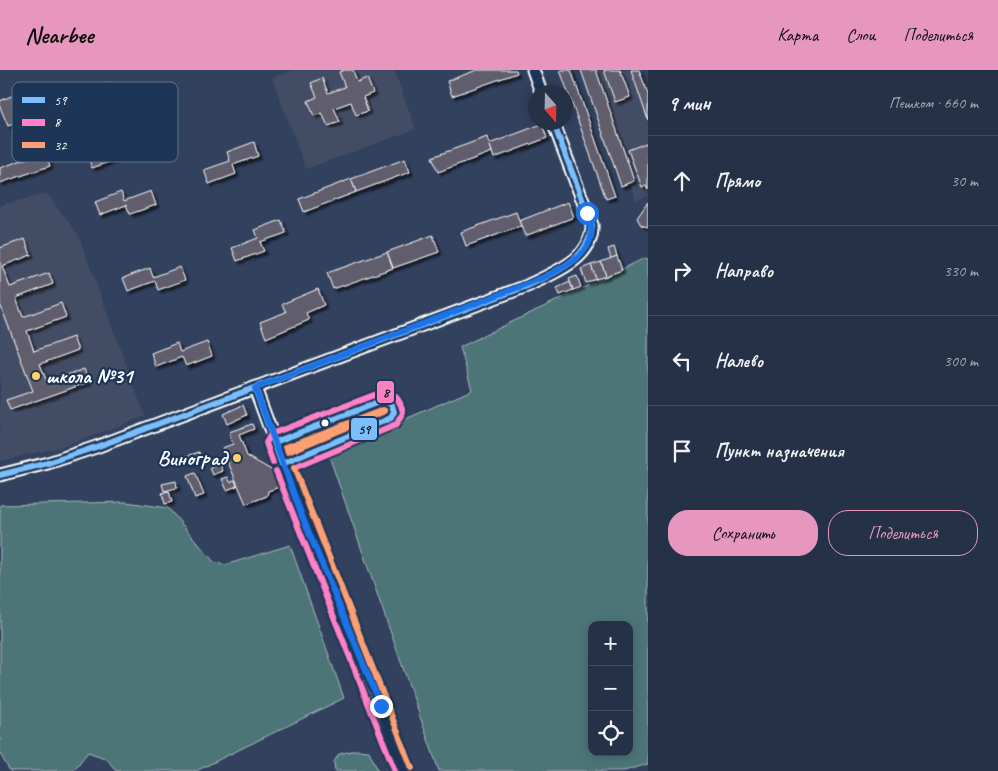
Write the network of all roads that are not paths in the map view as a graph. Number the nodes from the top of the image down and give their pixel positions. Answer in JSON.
{"nodes":[{"id":1,"x":533,"y":70,"type":"edge"},
{"id":2,"x":538,"y":85,"type":"edge"},
{"id":3,"x":556,"y":130,"type":"edge"},
{"id":4,"x":255,"y":388,"type":"junction"},
{"id":5,"x":0,"y":475,"type":"edge"},
{"id":6,"x":404,"y":771,"type":"edge"}],
"edges":[{"from":1,"to":2,"type":"street"},
{"from":3,"to":4,"type":"street"},
{"from":4,"to":5,"type":"street"},
{"from":4,"to":6,"type":"street"}]}
